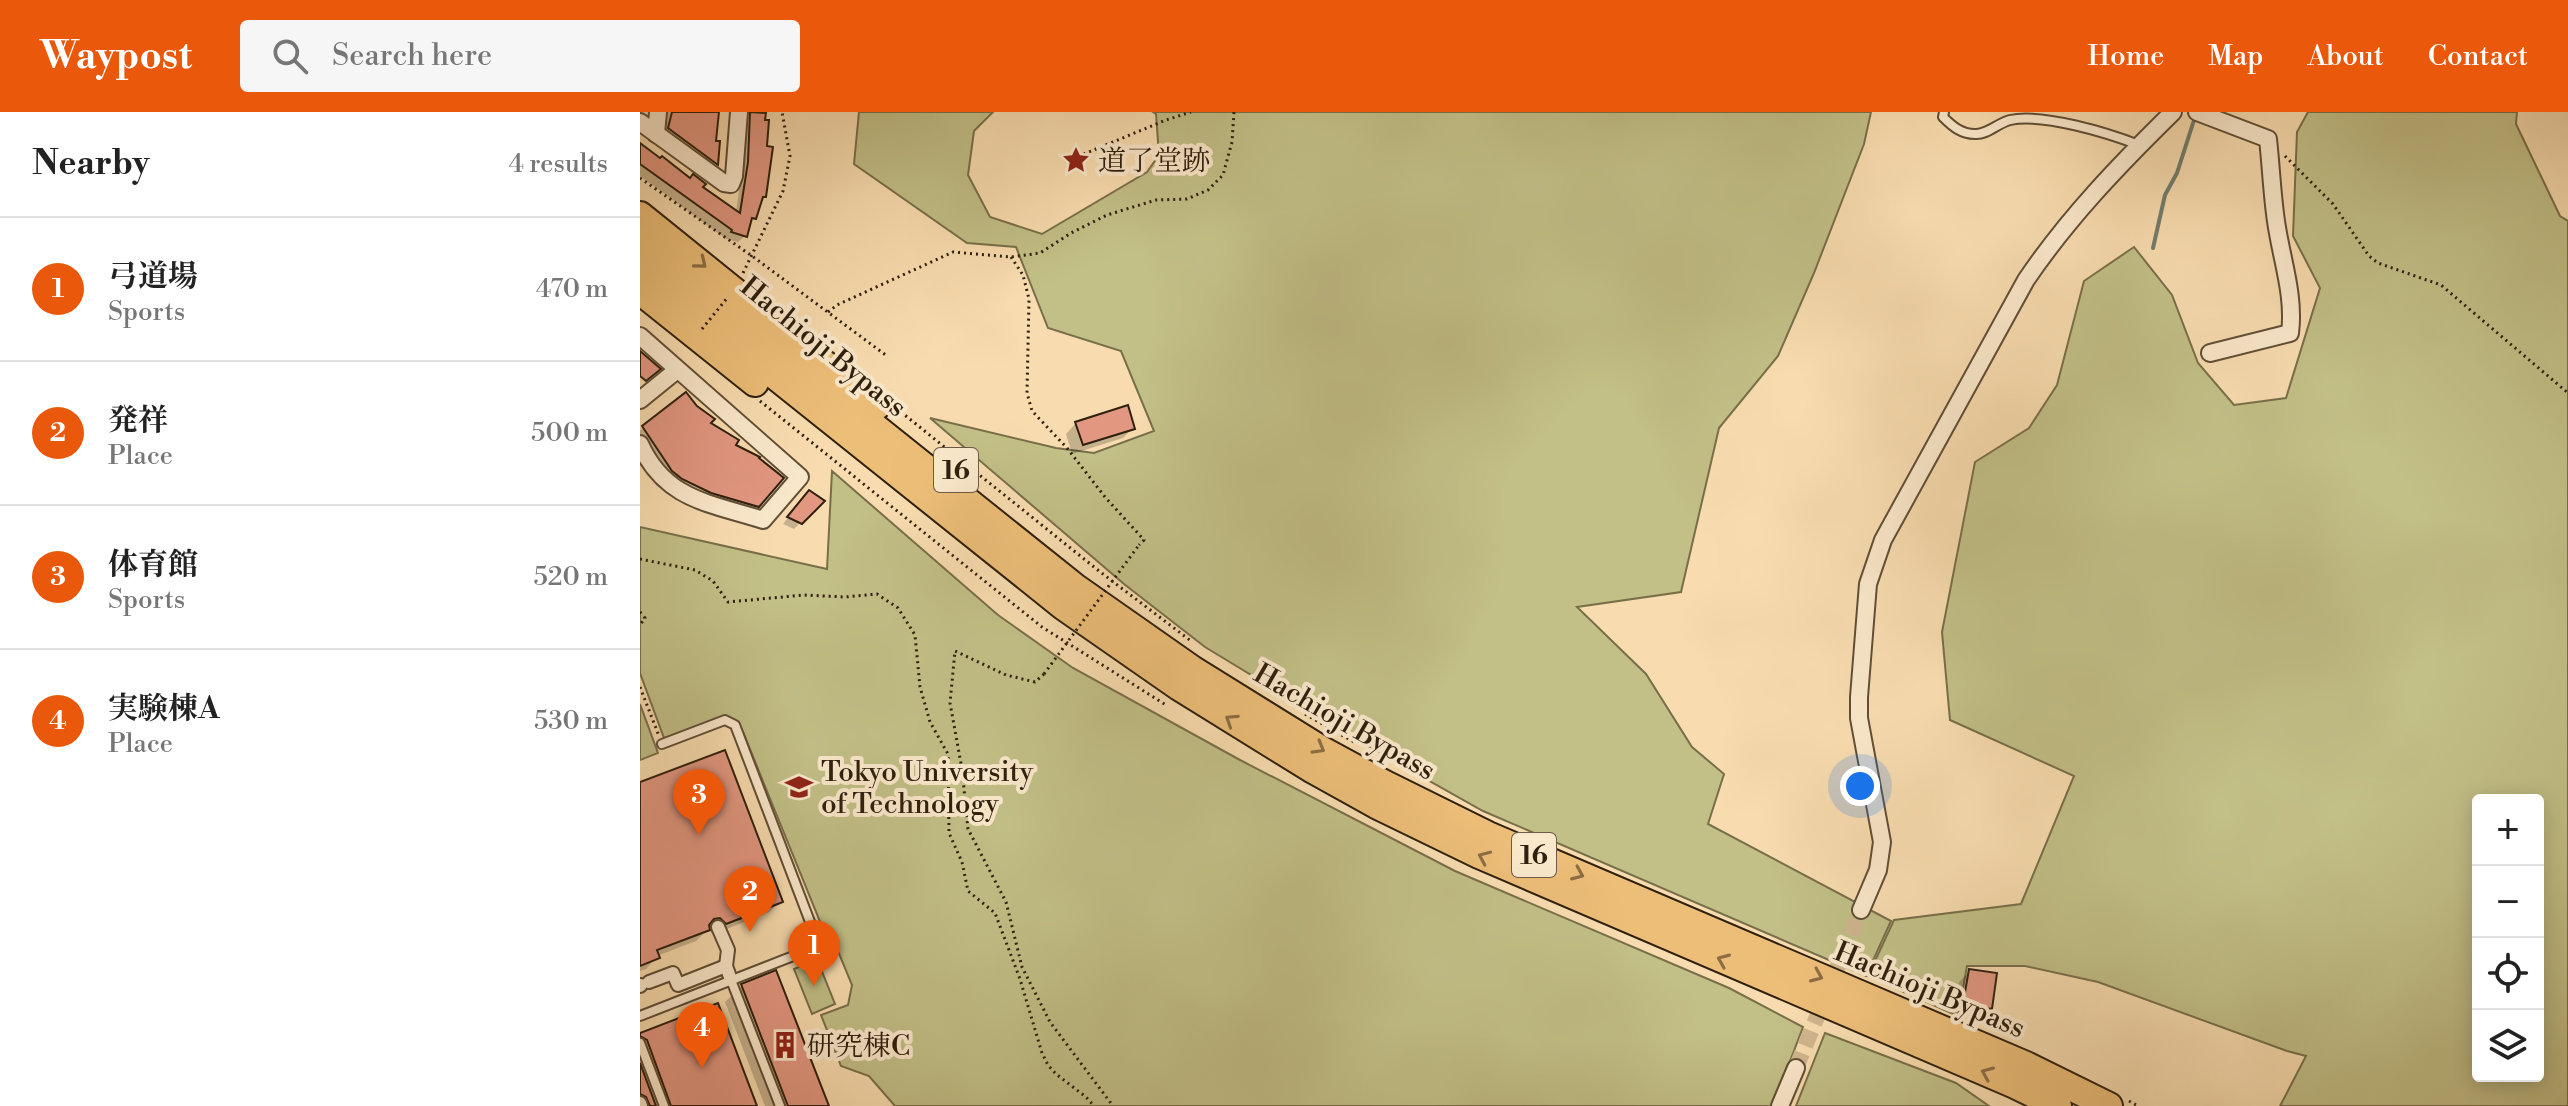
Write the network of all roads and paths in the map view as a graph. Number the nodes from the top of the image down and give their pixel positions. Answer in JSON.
{"nodes":[{"id":1,"x":658,"y":112,"type":"edge"},
{"id":2,"x":739,"y":112,"type":"edge"},
{"id":3,"x":782,"y":112,"type":"edge"},
{"id":4,"x":1191,"y":112,"type":"edge"},
{"id":5,"x":1234,"y":112,"type":"edge"},
{"id":6,"x":1944,"y":112,"type":"edge"},
{"id":7,"x":2173,"y":112,"type":"edge"},
{"id":8,"x":2201,"y":113,"type":"edge"},
{"id":9,"x":640,"y":122,"type":"edge"},
{"id":10,"x":656,"y":134,"type":"junction"},
{"id":11,"x":2268,"y":139,"type":"junction"},
{"id":12,"x":2140,"y":146,"type":"junction"},
{"id":13,"x":1067,"y":161,"type":"dead end"},
{"id":14,"x":640,"y":178,"type":"edge"},
{"id":15,"x":640,"y":215,"type":"edge"},
{"id":16,"x":640,"y":239,"type":"edge"},
{"id":17,"x":752,"y":256,"type":"junction"},
{"id":18,"x":1011,"y":257,"type":"junction"},
{"id":19,"x":747,"y":264,"type":"dead end"},
{"id":20,"x":640,"y":268,"type":"edge"},
{"id":21,"x":640,"y":291,"type":"edge"},
{"id":22,"x":728,"y":297,"type":"dead end"},
{"id":23,"x":828,"y":312,"type":"junction"},
{"id":24,"x":702,"y":329,"type":"dead end"},
{"id":25,"x":640,"y":336,"type":"edge"},
{"id":26,"x":2210,"y":353,"type":"dead end"},
{"id":27,"x":887,"y":356,"type":"dead end"},
{"id":28,"x":677,"y":370,"type":"junction"},
{"id":29,"x":2568,"y":393,"type":"edge"},
{"id":30,"x":640,"y":400,"type":"edge"},
{"id":31,"x":892,"y":405,"type":"dead end"},
{"id":32,"x":640,"y":444,"type":"edge"},
{"id":33,"x":640,"y":559,"type":"edge"},
{"id":34,"x":640,"y":612,"type":"edge"},
{"id":35,"x":640,"y":625,"type":"edge"},
{"id":36,"x":1199,"y":647,"type":"dead end"},
{"id":37,"x":640,"y":687,"type":"edge"},
{"id":38,"x":1179,"y":687,"type":"junction"},
{"id":39,"x":1304,"y":713,"type":"dead end"},
{"id":40,"x":1276,"y":722,"type":"junction"},
{"id":41,"x":662,"y":744,"type":"joint"},
{"id":42,"x":1357,"y":744,"type":"dead end"},
{"id":43,"x":1861,"y":910,"type":"tunnel mouth"},
{"id":44,"x":718,"y":927,"type":"dead end"},
{"id":45,"x":726,"y":966,"type":"junction"},
{"id":46,"x":731,"y":980,"type":"junction"},
{"id":47,"x":643,"y":984,"type":"edge"},
{"id":48,"x":640,"y":1016,"type":"edge"},
{"id":49,"x":640,"y":1043,"type":"edge"},
{"id":50,"x":1796,"y":1068,"type":"tunnel mouth"},
{"id":51,"x":2118,"y":1103,"type":"edge"},
{"id":52,"x":664,"y":1106,"type":"edge"},
{"id":53,"x":780,"y":1106,"type":"edge"},
{"id":54,"x":1094,"y":1106,"type":"edge"},
{"id":55,"x":1113,"y":1106,"type":"edge"},
{"id":56,"x":1780,"y":1106,"type":"edge"},
{"id":57,"x":2058,"y":1106,"type":"edge"},
{"id":58,"x":2138,"y":1106,"type":"edge"}],
"edges":[{"from":1,"to":10,"type":"street"},
{"from":2,"to":10,"type":"street"},
{"from":3,"to":17,"type":"path"},
{"from":4,"to":13,"type":"path"},
{"from":5,"to":18,"type":"path"},
{"from":6,"to":12,"type":"lane"},
{"from":7,"to":12,"type":"street"},
{"from":8,"to":11,"type":"street"},
{"from":9,"to":10,"type":"street"},
{"from":11,"to":26,"type":"street"},
{"from":11,"to":29,"type":"path"},
{"from":12,"to":43,"type":"street"},
{"from":14,"to":17,"type":"path"},
{"from":15,"to":40,"type":"highway","number":"16","one_way":true},
{"from":16,"to":40,"type":"highway","name":"Hachioji Bypass","number":"16"},
{"from":17,"to":19,"type":"path"},
{"from":17,"to":23,"type":"path"},
{"from":18,"to":23,"type":"path"},
{"from":18,"to":55,"type":"path","bridge":true},
{"from":20,"to":38,"type":"highway","name":"Hachioji Bypass","number":"16"},
{"from":21,"to":38,"type":"highway","number":"16"},
{"from":22,"to":24,"type":"path","bridge":true},
{"from":23,"to":27,"type":"path"},
{"from":25,"to":28,"type":"street"},
{"from":28,"to":30,"type":"street"},
{"from":28,"to":32,"type":"street"},
{"from":31,"to":36,"type":"path"},
{"from":33,"to":54,"type":"path"},
{"from":34,"to":35,"type":"path"},
{"from":37,"to":41,"type":"path"},
{"from":57,"to":38,"type":"highway","name":"Hachioji Bypass","number":"16","one_way":true},
{"from":39,"to":42,"type":"path"},
{"from":40,"to":51,"type":"highway","name":"Hachioji Bypass","number":"16","one_way":true},
{"from":41,"to":46,"type":"lane"},
{"from":44,"to":45,"type":"street"},
{"from":45,"to":46,"type":"street"},
{"from":45,"to":47,"type":"street"},
{"from":46,"to":48,"type":"lane"},
{"from":46,"to":53,"type":"lane"},
{"from":49,"to":52,"type":"lane"},
{"from":50,"to":56,"type":"street"},
{"from":51,"to":58,"type":"path"}]}
